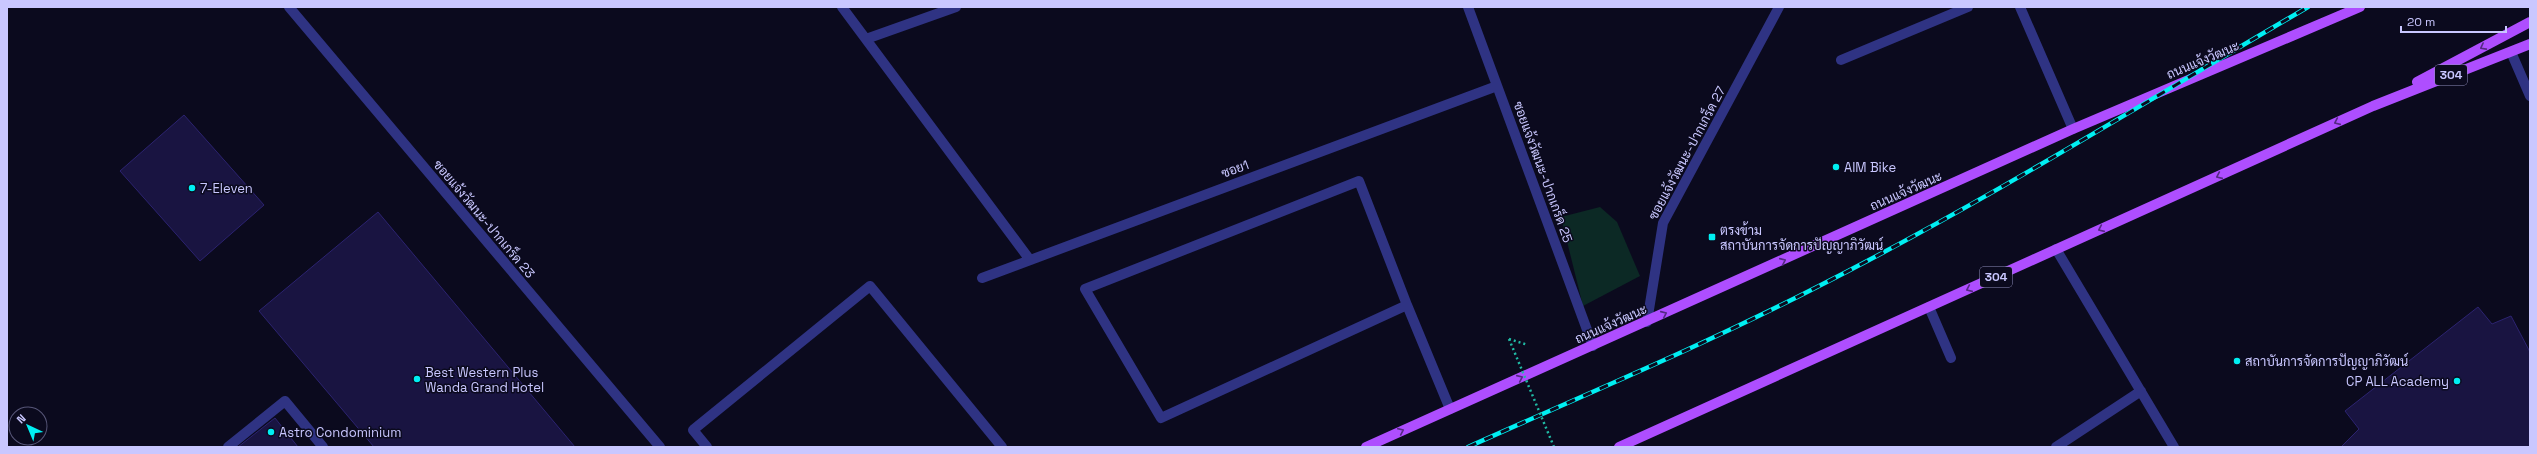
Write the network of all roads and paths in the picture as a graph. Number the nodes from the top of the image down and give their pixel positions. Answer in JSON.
{"nodes":[{"id":1,"x":289,"y":7,"type":"edge"},
{"id":2,"x":842,"y":7,"type":"edge"},
{"id":3,"x":956,"y":7,"type":"edge"},
{"id":4,"x":1468,"y":7,"type":"edge"},
{"id":5,"x":1780,"y":7,"type":"edge"},
{"id":6,"x":1968,"y":7,"type":"edge"},
{"id":7,"x":2020,"y":7,"type":"edge"},
{"id":8,"x":2355,"y":8,"type":"edge"},
{"id":9,"x":2530,"y":22,"type":"edge"},
{"id":10,"x":866,"y":39,"type":"junction"},
{"id":11,"x":2530,"y":44,"type":"edge"},
{"id":12,"x":2511,"y":52,"type":"junction"},
{"id":13,"x":1841,"y":60,"type":"dead end"},
{"id":14,"x":1497,"y":86,"type":"junction"},
{"id":15,"x":2530,"y":96,"type":"edge"},
{"id":16,"x":2373,"y":106,"type":"junction"},
{"id":17,"x":2073,"y":130,"type":"junction"},
{"id":18,"x":2056,"y":249,"type":"junction"},
{"id":19,"x":1030,"y":260,"type":"junction"},
{"id":20,"x":982,"y":278,"type":"dead end"},
{"id":21,"x":1407,"y":305,"type":"junction"},
{"id":22,"x":1929,"y":307,"type":"junction"},
{"id":23,"x":1647,"y":322,"type":"junction"},
{"id":24,"x":1528,"y":345,"type":"dead end"},
{"id":25,"x":1593,"y":346,"type":"junction"},
{"id":26,"x":1951,"y":358,"type":"dead end"},
{"id":27,"x":2141,"y":391,"type":"junction"},
{"id":28,"x":1450,"y":409,"type":"junction"},
{"id":29,"x":2062,"y":445,"type":"edge"},
{"id":30,"x":228,"y":447,"type":"edge"},
{"id":31,"x":323,"y":447,"type":"edge"},
{"id":32,"x":660,"y":447,"type":"edge"},
{"id":33,"x":707,"y":447,"type":"edge"},
{"id":34,"x":1002,"y":447,"type":"edge"},
{"id":35,"x":1366,"y":447,"type":"edge"},
{"id":36,"x":1554,"y":447,"type":"edge"},
{"id":37,"x":1619,"y":447,"type":"edge"},
{"id":38,"x":2174,"y":447,"type":"edge"}],
"edges":[{"from":1,"to":32,"type":"street","name":"ซอยแจ้งวัฒนะ-ปากเกร็ด 23"},
{"from":2,"to":10,"type":"street"},
{"from":3,"to":10,"type":"street"},
{"from":4,"to":14,"type":"street","name":"ซอยแจ้งวัฒนะ-ปากเกร็ด 25"},
{"from":5,"to":23,"type":"street","name":"ซอยแจ้งวัฒนะ-ปากเกร็ด 27"},
{"from":6,"to":13,"type":"street"},
{"from":7,"to":17,"type":"street"},
{"from":8,"to":17,"type":"main road","name":"ถนนแจ้งวัฒนะ"},
{"from":9,"to":16,"type":"main road","one_way":true},
{"from":10,"to":19,"type":"street"},
{"from":11,"to":12,"type":"main road","number":"304"},
{"from":12,"to":15,"type":"street"},
{"from":12,"to":16,"type":"main road","number":"304"},
{"from":14,"to":19,"type":"street","name":"ซอย1"},
{"from":14,"to":25,"type":"street","name":"ซอยแจ้งวัฒนะ-ปากเกร็ด 25"},
{"from":16,"to":18,"type":"main road","number":"304","one_way":true},
{"from":23,"to":17,"type":"main road","name":"ถนนแจ้งวัฒนะ","one_way":true},
{"from":18,"to":22,"type":"main road","number":"304","one_way":true},
{"from":18,"to":27,"type":"street"},
{"from":19,"to":20,"type":"street","name":"ซอย1"},
{"from":21,"to":21,"type":"street"},
{"from":21,"to":28,"type":"street"},
{"from":22,"to":26,"type":"street"},
{"from":22,"to":37,"type":"main road","number":"304"},
{"from":23,"to":25,"type":"main road","name":"ถนนแจ้งวัฒนะ"},
{"from":24,"to":36,"type":"path","bridge":true},
{"from":28,"to":25,"type":"main road","name":"ถนนแจ้งวัฒนะ","one_way":true},
{"from":27,"to":29,"type":"street"},
{"from":27,"to":38,"type":"street"},
{"from":35,"to":28,"type":"main road","name":"ถนนแจ้งวัฒนะ","one_way":true},
{"from":30,"to":31,"type":"street"},
{"from":33,"to":34,"type":"street"}]}
